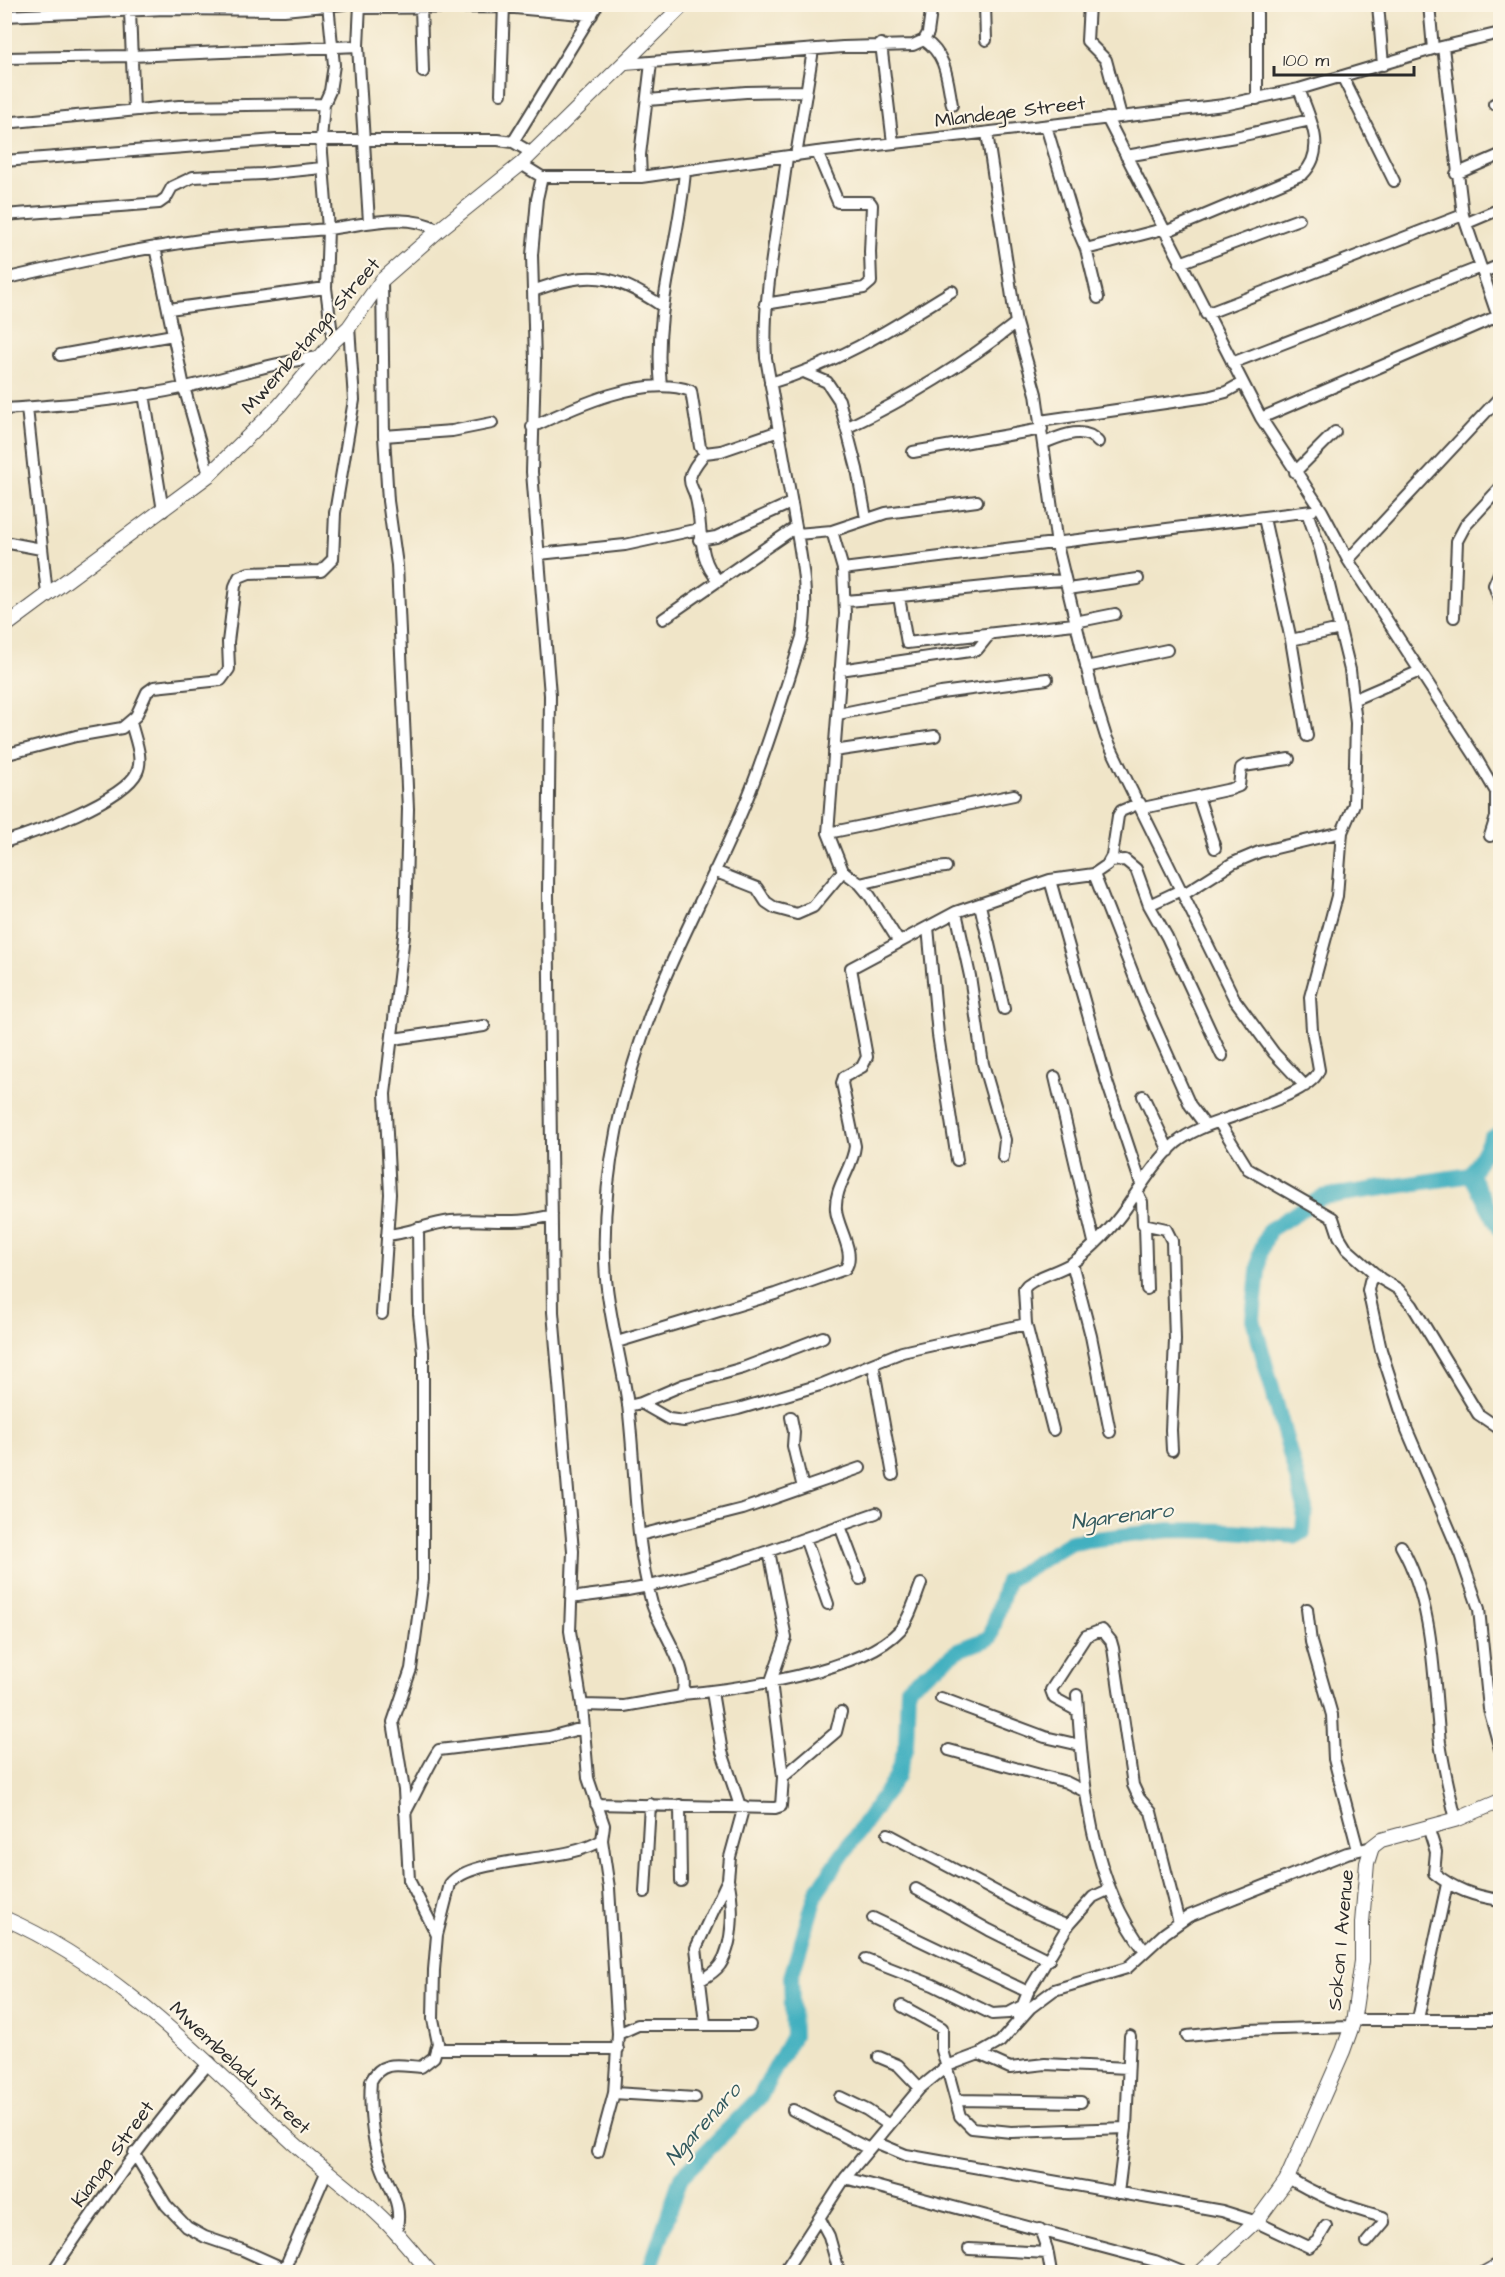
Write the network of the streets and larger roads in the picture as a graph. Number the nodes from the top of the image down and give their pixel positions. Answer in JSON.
{"nodes":[{"id":1,"x":344,"y":4,"type":"edge"},
{"id":2,"x":598,"y":4,"type":"edge"},
{"id":3,"x":684,"y":4,"type":"edge"},
{"id":4,"x":932,"y":4,"type":"edge"},
{"id":5,"x":985,"y":4,"type":"edge"},
{"id":6,"x":1089,"y":4,"type":"edge"},
{"id":7,"x":1257,"y":4,"type":"edge"},
{"id":8,"x":1378,"y":4,"type":"edge"},
{"id":9,"x":1429,"y":4,"type":"edge"},
{"id":10,"x":328,"y":5,"type":"edge"},
{"id":11,"x":504,"y":5,"type":"edge"},
{"id":12,"x":421,"y":6,"type":"edge"},
{"id":13,"x":360,"y":7,"type":"edge"},
{"id":14,"x":62,"y":10,"type":"edge"},
{"id":15,"x":130,"y":11,"type":"junction"},
{"id":16,"x":592,"y":15,"type":"junction"},
{"id":17,"x":4,"y":16,"type":"edge"},
{"id":18,"x":1500,"y":33,"type":"edge"},
{"id":19,"x":924,"y":40,"type":"junction"},
{"id":20,"x":986,"y":40,"type":"dead end"},
{"id":21,"x":881,"y":44,"type":"junction"},
{"id":22,"x":358,"y":46,"type":"junction"},
{"id":23,"x":334,"y":47,"type":"junction"},
{"id":24,"x":1438,"y":48,"type":"junction"},
{"id":25,"x":813,"y":50,"type":"junction"},
{"id":26,"x":132,"y":56,"type":"junction"},
{"id":27,"x":4,"y":58,"type":"edge"},
{"id":28,"x":651,"y":63,"type":"junction"},
{"id":29,"x":625,"y":64,"type":"junction"},
{"id":30,"x":1383,"y":65,"type":"junction"},
{"id":31,"x":423,"y":72,"type":"dead end"},
{"id":32,"x":1342,"y":76,"type":"junction"},
{"id":33,"x":1299,"y":89,"type":"junction"},
{"id":34,"x":806,"y":91,"type":"junction"},
{"id":35,"x":501,"y":94,"type":"dead end"},
{"id":36,"x":1257,"y":99,"type":"junction"},
{"id":37,"x":648,"y":100,"type":"junction"},
{"id":38,"x":324,"y":104,"type":"junction"},
{"id":39,"x":952,"y":105,"type":"dead end"},
{"id":40,"x":134,"y":110,"type":"junction"},
{"id":41,"x":1121,"y":116,"type":"junction"},
{"id":42,"x":1107,"y":118,"type":"junction"},
{"id":43,"x":1310,"y":120,"type":"junction"},
{"id":44,"x":4,"y":123,"type":"edge"},
{"id":45,"x":1046,"y":126,"type":"junction"},
{"id":46,"x":987,"y":133,"type":"junction"},
{"id":47,"x":321,"y":140,"type":"junction"},
{"id":48,"x":364,"y":141,"type":"junction"},
{"id":49,"x":513,"y":142,"type":"junction"},
{"id":50,"x":893,"y":143,"type":"junction"},
{"id":51,"x":817,"y":152,"type":"junction"},
{"id":52,"x":532,"y":153,"type":"junction"},
{"id":53,"x":1500,"y":155,"type":"edge"},
{"id":54,"x":791,"y":156,"type":"junction"},
{"id":55,"x":1126,"y":156,"type":"junction"},
{"id":56,"x":4,"y":161,"type":"edge"},
{"id":57,"x":520,"y":164,"type":"junction"},
{"id":58,"x":322,"y":168,"type":"junction"},
{"id":59,"x":685,"y":171,"type":"junction"},
{"id":60,"x":1456,"y":174,"type":"junction"},
{"id":61,"x":542,"y":177,"type":"junction"},
{"id":62,"x":641,"y":177,"type":"junction"},
{"id":63,"x":1394,"y":181,"type":"dead end"},
{"id":64,"x":1500,"y":208,"type":"edge"},
{"id":65,"x":5,"y":215,"type":"edge"},
{"id":66,"x":1299,"y":219,"type":"dead end"},
{"id":67,"x":1465,"y":219,"type":"junction"},
{"id":68,"x":369,"y":222,"type":"junction"},
{"id":69,"x":328,"y":229,"type":"junction"},
{"id":70,"x":439,"y":230,"type":"junction"},
{"id":71,"x":1164,"y":230,"type":"junction"},
{"id":72,"x":155,"y":247,"type":"junction"},
{"id":73,"x":1086,"y":249,"type":"junction"},
{"id":74,"x":1180,"y":263,"type":"junction"},
{"id":75,"x":1500,"y":266,"type":"edge"},
{"id":76,"x":1482,"y":269,"type":"junction"},
{"id":77,"x":4,"y":279,"type":"edge"},
{"id":78,"x":382,"y":280,"type":"junction"},
{"id":79,"x":326,"y":288,"type":"junction"},
{"id":80,"x":533,"y":291,"type":"junction"},
{"id":81,"x":952,"y":291,"type":"dead end"},
{"id":82,"x":1098,"y":298,"type":"dead end"},
{"id":83,"x":765,"y":304,"type":"junction"},
{"id":84,"x":662,"y":306,"type":"junction"},
{"id":85,"x":169,"y":309,"type":"junction"},
{"id":86,"x":1206,"y":314,"type":"junction"},
{"id":87,"x":1499,"y":319,"type":"edge"},
{"id":88,"x":1016,"y":323,"type":"junction"},
{"id":89,"x":350,"y":327,"type":"junction"},
{"id":90,"x":173,"y":335,"type":"junction"},
{"id":91,"x":333,"y":342,"type":"junction"},
{"id":92,"x":60,"y":355,"type":"dead end"},
{"id":93,"x":320,"y":357,"type":"junction"},
{"id":94,"x":1232,"y":363,"type":"junction"},
{"id":95,"x":806,"y":373,"type":"junction"},
{"id":96,"x":771,"y":383,"type":"junction"},
{"id":97,"x":1242,"y":383,"type":"junction"},
{"id":98,"x":661,"y":386,"type":"junction"},
{"id":99,"x":184,"y":387,"type":"junction"},
{"id":100,"x":144,"y":394,"type":"junction"},
{"id":101,"x":1500,"y":397,"type":"edge"},
{"id":102,"x":27,"y":408,"type":"junction"},
{"id":103,"x":4,"y":409,"type":"edge"},
{"id":104,"x":1261,"y":418,"type":"junction"},
{"id":105,"x":492,"y":423,"type":"dead end"},
{"id":106,"x":1041,"y":425,"type":"junction"},
{"id":107,"x":532,"y":427,"type":"junction"},
{"id":108,"x":846,"y":428,"type":"junction"},
{"id":109,"x":779,"y":430,"type":"junction"},
{"id":110,"x":1335,"y":432,"type":"dead end"},
{"id":111,"x":384,"y":436,"type":"junction"},
{"id":112,"x":1098,"y":442,"type":"dead end"},
{"id":113,"x":1044,"y":443,"type":"junction"},
{"id":114,"x":913,"y":452,"type":"dead end"},
{"id":115,"x":705,"y":453,"type":"junction"},
{"id":116,"x":1295,"y":472,"type":"junction"},
{"id":117,"x":209,"y":475,"type":"junction"},
{"id":118,"x":1500,"y":488,"type":"edge"},
{"id":119,"x":977,"y":501,"type":"dead end"},
{"id":120,"x":791,"y":503,"type":"junction"},
{"id":121,"x":1322,"y":511,"type":"junction"},
{"id":122,"x":163,"y":512,"type":"junction"},
{"id":123,"x":1307,"y":512,"type":"junction"},
{"id":124,"x":866,"y":518,"type":"junction"},
{"id":125,"x":1264,"y":518,"type":"junction"},
{"id":126,"x":797,"y":531,"type":"junction"},
{"id":127,"x":832,"y":531,"type":"junction"},
{"id":128,"x":699,"y":534,"type":"junction"},
{"id":129,"x":4,"y":542,"type":"edge"},
{"id":130,"x":1056,"y":545,"type":"junction"},
{"id":131,"x":41,"y":549,"type":"junction"},
{"id":132,"x":539,"y":554,"type":"junction"},
{"id":133,"x":1347,"y":560,"type":"junction"},
{"id":134,"x":843,"y":570,"type":"junction"},
{"id":135,"x":1500,"y":571,"type":"edge"},
{"id":136,"x":1138,"y":579,"type":"dead end"},
{"id":137,"x":719,"y":581,"type":"junction"},
{"id":138,"x":1066,"y":584,"type":"junction"},
{"id":139,"x":47,"y":594,"type":"junction"},
{"id":140,"x":899,"y":597,"type":"junction"},
{"id":141,"x":845,"y":601,"type":"junction"},
{"id":142,"x":1500,"y":602,"type":"edge"},
{"id":143,"x":1115,"y":614,"type":"dead end"},
{"id":144,"x":1454,"y":617,"type":"dead end"},
{"id":145,"x":663,"y":619,"type":"dead end"},
{"id":146,"x":1075,"y":623,"type":"junction"},
{"id":147,"x":4,"y":627,"type":"edge"},
{"id":148,"x":1340,"y":629,"type":"junction"},
{"id":149,"x":989,"y":635,"type":"junction"},
{"id":150,"x":1291,"y":640,"type":"junction"},
{"id":151,"x":1167,"y":650,"type":"dead end"},
{"id":152,"x":1086,"y":667,"type":"junction"},
{"id":153,"x":840,"y":670,"type":"junction"},
{"id":154,"x":1420,"y":670,"type":"junction"},
{"id":155,"x":1047,"y":680,"type":"dead end"},
{"id":156,"x":1355,"y":699,"type":"junction"},
{"id":157,"x":838,"y":714,"type":"junction"},
{"id":158,"x":131,"y":722,"type":"junction"},
{"id":159,"x":1307,"y":735,"type":"dead end"},
{"id":160,"x":935,"y":736,"type":"dead end"},
{"id":161,"x":834,"y":751,"type":"junction"},
{"id":162,"x":4,"y":755,"type":"edge"},
{"id":163,"x":1289,"y":759,"type":"dead end"},
{"id":164,"x":1014,"y":795,"type":"dead end"},
{"id":165,"x":1198,"y":796,"type":"junction"},
{"id":166,"x":1141,"y":806,"type":"junction"},
{"id":167,"x":1342,"y":832,"type":"junction"},
{"id":168,"x":828,"y":834,"type":"junction"},
{"id":169,"x":1490,"y":836,"type":"dead end"},
{"id":170,"x":4,"y":842,"type":"edge"},
{"id":171,"x":1215,"y":848,"type":"dead end"},
{"id":172,"x":1110,"y":861,"type":"junction"},
{"id":173,"x":946,"y":867,"type":"dead end"},
{"id":174,"x":714,"y":871,"type":"junction"},
{"id":175,"x":843,"y":871,"type":"junction"},
{"id":176,"x":1094,"y":874,"type":"junction"},
{"id":177,"x":1050,"y":880,"type":"junction"},
{"id":178,"x":860,"y":884,"type":"junction"},
{"id":179,"x":1182,"y":892,"type":"junction"},
{"id":180,"x":980,"y":905,"type":"junction"},
{"id":181,"x":1149,"y":906,"type":"junction"},
{"id":182,"x":956,"y":912,"type":"junction"},
{"id":183,"x":928,"y":927,"type":"junction"},
{"id":184,"x":899,"y":942,"type":"junction"},
{"id":185,"x":1004,"y":1009,"type":"dead end"},
{"id":186,"x":484,"y":1026,"type":"dead end"},
{"id":187,"x":393,"y":1040,"type":"junction"},
{"id":188,"x":1222,"y":1056,"type":"dead end"},
{"id":189,"x":1055,"y":1077,"type":"dead end"},
{"id":190,"x":1305,"y":1086,"type":"junction"},
{"id":191,"x":1143,"y":1096,"type":"dead end"},
{"id":192,"x":1220,"y":1122,"type":"junction"},
{"id":193,"x":1205,"y":1125,"type":"junction"},
{"id":194,"x":1169,"y":1151,"type":"junction"},
{"id":195,"x":1004,"y":1157,"type":"dead end"},
{"id":196,"x":957,"y":1160,"type":"dead end"},
{"id":197,"x":1139,"y":1188,"type":"junction"},
{"id":198,"x":552,"y":1215,"type":"junction"},
{"id":199,"x":1145,"y":1226,"type":"junction"},
{"id":200,"x":418,"y":1228,"type":"junction"},
{"id":201,"x":387,"y":1235,"type":"junction"},
{"id":202,"x":1094,"y":1242,"type":"junction"},
{"id":203,"x":1072,"y":1263,"type":"junction"},
{"id":204,"x":1376,"y":1274,"type":"junction"},
{"id":205,"x":1147,"y":1290,"type":"dead end"},
{"id":206,"x":382,"y":1314,"type":"dead end"},
{"id":207,"x":1026,"y":1324,"type":"junction"},
{"id":208,"x":823,"y":1337,"type":"dead end"},
{"id":209,"x":618,"y":1342,"type":"junction"},
{"id":210,"x":873,"y":1364,"type":"junction"},
{"id":211,"x":641,"y":1403,"type":"junction"},
{"id":212,"x":628,"y":1406,"type":"junction"},
{"id":213,"x":791,"y":1417,"type":"dead end"},
{"id":214,"x":1500,"y":1429,"type":"edge"},
{"id":215,"x":1053,"y":1430,"type":"dead end"},
{"id":216,"x":1110,"y":1432,"type":"dead end"},
{"id":217,"x":1172,"y":1450,"type":"dead end"},
{"id":218,"x":860,"y":1468,"type":"dead end"},
{"id":219,"x":893,"y":1475,"type":"dead end"},
{"id":220,"x":803,"y":1488,"type":"junction"},
{"id":221,"x":876,"y":1513,"type":"dead end"},
{"id":222,"x":840,"y":1526,"type":"junction"},
{"id":223,"x":640,"y":1534,"type":"junction"},
{"id":224,"x":805,"y":1538,"type":"junction"},
{"id":225,"x":1401,"y":1546,"type":"dead end"},
{"id":226,"x":769,"y":1551,"type":"junction"},
{"id":227,"x":860,"y":1579,"type":"dead end"},
{"id":228,"x":921,"y":1584,"type":"dead end"},
{"id":229,"x":648,"y":1587,"type":"junction"},
{"id":230,"x":571,"y":1598,"type":"junction"},
{"id":231,"x":828,"y":1604,"type":"dead end"},
{"id":232,"x":1307,"y":1609,"type":"dead end"},
{"id":233,"x":771,"y":1681,"type":"junction"},
{"id":234,"x":712,"y":1692,"type":"junction"},
{"id":235,"x":682,"y":1694,"type":"junction"},
{"id":236,"x":1077,"y":1695,"type":"dead end"},
{"id":237,"x":941,"y":1698,"type":"dead end"},
{"id":238,"x":582,"y":1705,"type":"junction"},
{"id":239,"x":1078,"y":1711,"type":"junction"},
{"id":240,"x":841,"y":1712,"type":"dead end"},
{"id":241,"x":583,"y":1728,"type":"junction"},
{"id":242,"x":1080,"y":1745,"type":"junction"},
{"id":243,"x":1500,"y":1749,"type":"edge"},
{"id":244,"x":949,"y":1750,"type":"dead end"},
{"id":245,"x":783,"y":1777,"type":"junction"},
{"id":246,"x":1084,"y":1791,"type":"junction"},
{"id":247,"x":1500,"y":1801,"type":"edge"},
{"id":248,"x":596,"y":1804,"type":"junction"},
{"id":249,"x":650,"y":1804,"type":"junction"},
{"id":250,"x":680,"y":1805,"type":"junction"},
{"id":251,"x":742,"y":1806,"type":"junction"},
{"id":252,"x":405,"y":1813,"type":"junction"},
{"id":253,"x":1456,"y":1820,"type":"junction"},
{"id":254,"x":1428,"y":1827,"type":"junction"},
{"id":255,"x":888,"y":1834,"type":"dead end"},
{"id":256,"x":602,"y":1840,"type":"junction"},
{"id":257,"x":1365,"y":1848,"type":"junction"},
{"id":258,"x":728,"y":1879,"type":"junction"},
{"id":259,"x":681,"y":1881,"type":"dead end"},
{"id":260,"x":1447,"y":1884,"type":"junction"},
{"id":261,"x":916,"y":1889,"type":"dead end"},
{"id":262,"x":1110,"y":1889,"type":"junction"},
{"id":263,"x":645,"y":1893,"type":"dead end"},
{"id":264,"x":1500,"y":1900,"type":"edge"},
{"id":265,"x":4,"y":1918,"type":"edge"},
{"id":266,"x":873,"y":1918,"type":"dead end"},
{"id":267,"x":1179,"y":1923,"type":"junction"},
{"id":268,"x":1068,"y":1926,"type":"junction"},
{"id":269,"x":437,"y":1935,"type":"junction"},
{"id":270,"x":1145,"y":1951,"type":"junction"},
{"id":271,"x":866,"y":1959,"type":"dead end"},
{"id":272,"x":1049,"y":1960,"type":"junction"},
{"id":273,"x":701,"y":1980,"type":"junction"},
{"id":274,"x":1028,"y":1992,"type":"junction"},
{"id":275,"x":902,"y":2006,"type":"dead end"},
{"id":276,"x":1022,"y":2006,"type":"junction"},
{"id":277,"x":1418,"y":2019,"type":"junction"},
{"id":278,"x":1500,"y":2020,"type":"edge"},
{"id":279,"x":705,"y":2023,"type":"junction"},
{"id":280,"x":1352,"y":2024,"type":"junction"},
{"id":281,"x":750,"y":2025,"type":"dead end"},
{"id":282,"x":1016,"y":2026,"type":"junction"},
{"id":283,"x":618,"y":2034,"type":"junction"},
{"id":284,"x":1130,"y":2036,"type":"dead end"},
{"id":285,"x":1187,"y":2036,"type":"dead end"},
{"id":286,"x":436,"y":2049,"type":"junction"},
{"id":287,"x":618,"y":2049,"type":"junction"},
{"id":288,"x":979,"y":2054,"type":"junction"},
{"id":289,"x":879,"y":2057,"type":"dead end"},
{"id":290,"x":210,"y":2062,"type":"junction"},
{"id":291,"x":947,"y":2066,"type":"junction"},
{"id":292,"x":1128,"y":2068,"type":"junction"},
{"id":293,"x":920,"y":2088,"type":"junction"},
{"id":294,"x":614,"y":2093,"type":"junction"},
{"id":295,"x":840,"y":2097,"type":"dead end"},
{"id":296,"x":695,"y":2098,"type":"dead end"},
{"id":297,"x":956,"y":2100,"type":"junction"},
{"id":298,"x":1081,"y":2102,"type":"dead end"},
{"id":299,"x":793,"y":2110,"type":"dead end"},
{"id":300,"x":889,"y":2124,"type":"junction"},
{"id":301,"x":1126,"y":2128,"type":"junction"},
{"id":302,"x":872,"y":2146,"type":"junction"},
{"id":303,"x":598,"y":2152,"type":"dead end"},
{"id":304,"x":134,"y":2153,"type":"junction"},
{"id":305,"x":326,"y":2173,"type":"junction"},
{"id":306,"x":1287,"y":2177,"type":"junction"},
{"id":307,"x":845,"y":2178,"type":"junction"},
{"id":308,"x":1118,"y":2193,"type":"junction"},
{"id":309,"x":820,"y":2219,"type":"junction"},
{"id":310,"x":1254,"y":2221,"type":"junction"},
{"id":311,"x":1326,"y":2226,"type":"dead end"},
{"id":312,"x":1040,"y":2229,"type":"junction"},
{"id":313,"x":396,"y":2234,"type":"junction"},
{"id":314,"x":1367,"y":2242,"type":"dead end"},
{"id":315,"x":969,"y":2249,"type":"dead end"},
{"id":316,"x":1048,"y":2253,"type":"junction"},
{"id":317,"x":1500,"y":2263,"type":"edge"},
{"id":318,"x":284,"y":2271,"type":"edge"},
{"id":319,"x":52,"y":2272,"type":"edge"},
{"id":320,"x":430,"y":2272,"type":"edge"},
{"id":321,"x":784,"y":2272,"type":"edge"},
{"id":322,"x":839,"y":2272,"type":"edge"},
{"id":323,"x":1051,"y":2272,"type":"edge"},
{"id":324,"x":1182,"y":2272,"type":"edge"},
{"id":325,"x":1201,"y":2272,"type":"edge"},
{"id":326,"x":1484,"y":2272,"type":"edge"}],
"edges":[{"from":1,"to":10,"type":"street"},
{"from":2,"to":16,"type":"street"},
{"from":3,"to":29,"type":"street","name":"Mwembetanga Street"},
{"from":4,"to":19,"type":"street"},
{"from":5,"to":20,"type":"street"},
{"from":6,"to":41,"type":"street"},
{"from":7,"to":36,"type":"street"},
{"from":8,"to":30,"type":"street"},
{"from":9,"to":24,"type":"street"},
{"from":10,"to":15,"type":"street"},
{"from":10,"to":23,"type":"street"},
{"from":11,"to":12,"type":"street"},
{"from":11,"to":16,"type":"street"},
{"from":11,"to":35,"type":"street"},
{"from":12,"to":13,"type":"street"},
{"from":12,"to":31,"type":"street"},
{"from":13,"to":22,"type":"street"},
{"from":14,"to":15,"type":"street"},
{"from":14,"to":17,"type":"street"},
{"from":15,"to":26,"type":"street"},
{"from":16,"to":49,"type":"street"},
{"from":18,"to":24,"type":"street","name":"Mlandege Street"},
{"from":19,"to":21,"type":"street"},
{"from":19,"to":39,"type":"street"},
{"from":21,"to":25,"type":"street"},
{"from":21,"to":50,"type":"street"},
{"from":22,"to":23,"type":"street"},
{"from":22,"to":48,"type":"street"},
{"from":23,"to":26,"type":"street"},
{"from":23,"to":38,"type":"street"},
{"from":24,"to":30,"type":"street","name":"Mlandege Street"},
{"from":24,"to":60,"type":"street"},
{"from":25,"to":28,"type":"street"},
{"from":25,"to":34,"type":"street"},
{"from":26,"to":27,"type":"street"},
{"from":26,"to":40,"type":"street"},
{"from":28,"to":29,"type":"street"},
{"from":28,"to":37,"type":"street"},
{"from":29,"to":52,"type":"street","name":"Mwembetanga Street"},
{"from":30,"to":32,"type":"street","name":"Mlandege Street"},
{"from":32,"to":33,"type":"street","name":"Mlandege Street"},
{"from":32,"to":63,"type":"street"},
{"from":33,"to":36,"type":"street","name":"Mlandege Street"},
{"from":33,"to":43,"type":"street"},
{"from":34,"to":37,"type":"street"},
{"from":34,"to":54,"type":"street"},
{"from":36,"to":41,"type":"street","name":"Mlandege Street"},
{"from":37,"to":62,"type":"street"},
{"from":38,"to":40,"type":"street"},
{"from":38,"to":47,"type":"street"},
{"from":40,"to":44,"type":"street"},
{"from":41,"to":42,"type":"street","name":"Mlandege Street"},
{"from":42,"to":45,"type":"street","name":"Mlandege Street"},
{"from":42,"to":55,"type":"street"},
{"from":43,"to":55,"type":"street"},
{"from":43,"to":71,"type":"street"},
{"from":45,"to":46,"type":"street","name":"Mlandege Street"},
{"from":45,"to":73,"type":"street"},
{"from":46,"to":50,"type":"street","name":"Mlandege Street"},
{"from":46,"to":88,"type":"street"},
{"from":47,"to":48,"type":"street"},
{"from":47,"to":56,"type":"street"},
{"from":47,"to":58,"type":"street"},
{"from":48,"to":49,"type":"street"},
{"from":48,"to":68,"type":"street"},
{"from":49,"to":52,"type":"street"},
{"from":50,"to":51,"type":"street","name":"Mlandege Street"},
{"from":51,"to":54,"type":"street","name":"Mlandege Street"},
{"from":51,"to":83,"type":"street"},
{"from":52,"to":57,"type":"street","name":"Mwembetanga Street"},
{"from":53,"to":60,"type":"street"},
{"from":54,"to":59,"type":"street","name":"Mlandege Street"},
{"from":54,"to":83,"type":"street"},
{"from":55,"to":71,"type":"street"},
{"from":57,"to":61,"type":"street"},
{"from":57,"to":70,"type":"street","name":"Mwembetanga Street"},
{"from":58,"to":65,"type":"street"},
{"from":58,"to":69,"type":"street"},
{"from":59,"to":62,"type":"street","name":"Mlandege Street"},
{"from":59,"to":84,"type":"street"},
{"from":60,"to":67,"type":"street"},
{"from":61,"to":62,"type":"street","name":"Mlandege Street"},
{"from":61,"to":80,"type":"street"},
{"from":64,"to":67,"type":"street"},
{"from":66,"to":74,"type":"street"},
{"from":67,"to":76,"type":"street"},
{"from":67,"to":86,"type":"street"},
{"from":68,"to":69,"type":"street"},
{"from":68,"to":70,"type":"street"},
{"from":69,"to":72,"type":"street"},
{"from":69,"to":79,"type":"street"},
{"from":70,"to":78,"type":"street","name":"Mwembetanga Street"},
{"from":71,"to":73,"type":"street"},
{"from":71,"to":74,"type":"street"},
{"from":72,"to":77,"type":"street"},
{"from":72,"to":85,"type":"street"},
{"from":73,"to":82,"type":"street"},
{"from":74,"to":86,"type":"street"},
{"from":75,"to":76,"type":"street"},
{"from":76,"to":87,"type":"street"},
{"from":76,"to":94,"type":"street"},
{"from":78,"to":89,"type":"street","name":"Mwembetanga Street"},
{"from":78,"to":111,"type":"street"},
{"from":79,"to":85,"type":"street"},
{"from":79,"to":91,"type":"street"},
{"from":80,"to":84,"type":"street"},
{"from":80,"to":107,"type":"street"},
{"from":81,"to":95,"type":"street"},
{"from":83,"to":96,"type":"street"},
{"from":84,"to":98,"type":"street"},
{"from":85,"to":90,"type":"street"},
{"from":86,"to":94,"type":"street"},
{"from":87,"to":104,"type":"street"},
{"from":88,"to":106,"type":"street"},
{"from":88,"to":108,"type":"street"},
{"from":89,"to":91,"type":"street","name":"Mwembetanga Street"},
{"from":89,"to":158,"type":"street"},
{"from":90,"to":92,"type":"street"},
{"from":90,"to":99,"type":"street"},
{"from":91,"to":93,"type":"street","name":"Mwembetanga Street"},
{"from":93,"to":99,"type":"street"},
{"from":93,"to":117,"type":"street","name":"Mwembetanga Street"},
{"from":94,"to":97,"type":"street"},
{"from":95,"to":96,"type":"street"},
{"from":95,"to":108,"type":"street"},
{"from":96,"to":109,"type":"street"},
{"from":97,"to":104,"type":"street"},
{"from":97,"to":106,"type":"street"},
{"from":98,"to":107,"type":"street"},
{"from":98,"to":115,"type":"street"},
{"from":99,"to":100,"type":"street"},
{"from":99,"to":117,"type":"street"},
{"from":100,"to":102,"type":"street"},
{"from":100,"to":122,"type":"street"},
{"from":101,"to":133,"type":"street"},
{"from":102,"to":103,"type":"street"},
{"from":102,"to":131,"type":"street"},
{"from":104,"to":116,"type":"street"},
{"from":105,"to":111,"type":"street"},
{"from":106,"to":113,"type":"street"},
{"from":106,"to":114,"type":"street"},
{"from":107,"to":132,"type":"street"},
{"from":108,"to":124,"type":"street"},
{"from":109,"to":115,"type":"street"},
{"from":109,"to":120,"type":"street"},
{"from":110,"to":116,"type":"street"},
{"from":111,"to":187,"type":"street"},
{"from":112,"to":113,"type":"street"},
{"from":113,"to":130,"type":"street"},
{"from":115,"to":128,"type":"street"},
{"from":116,"to":121,"type":"street"},
{"from":117,"to":122,"type":"street","name":"Mwembetanga Street"},
{"from":118,"to":144,"type":"street"},
{"from":119,"to":124,"type":"street"},
{"from":120,"to":126,"type":"street"},
{"from":120,"to":128,"type":"street"},
{"from":121,"to":123,"type":"street"},
{"from":121,"to":133,"type":"street"},
{"from":122,"to":139,"type":"street","name":"Mwembetanga Street"},
{"from":123,"to":125,"type":"street"},
{"from":123,"to":148,"type":"street"},
{"from":124,"to":127,"type":"street"},
{"from":125,"to":130,"type":"street"},
{"from":125,"to":150,"type":"street"},
{"from":126,"to":127,"type":"street"},
{"from":126,"to":137,"type":"street"},
{"from":126,"to":174,"type":"street"},
{"from":127,"to":134,"type":"street"},
{"from":128,"to":132,"type":"street"},
{"from":128,"to":137,"type":"street"},
{"from":129,"to":131,"type":"street"},
{"from":130,"to":134,"type":"street"},
{"from":130,"to":138,"type":"street"},
{"from":131,"to":139,"type":"street"},
{"from":132,"to":198,"type":"street"},
{"from":133,"to":154,"type":"street"},
{"from":134,"to":141,"type":"street"},
{"from":135,"to":142,"type":"street"},
{"from":136,"to":138,"type":"street"},
{"from":137,"to":145,"type":"street"},
{"from":138,"to":140,"type":"street"},
{"from":138,"to":146,"type":"street"},
{"from":139,"to":147,"type":"street","name":"Mwembetanga Street"},
{"from":140,"to":141,"type":"street"},
{"from":140,"to":149,"type":"street"},
{"from":141,"to":153,"type":"street"},
{"from":143,"to":146,"type":"street"},
{"from":146,"to":149,"type":"street"},
{"from":146,"to":152,"type":"street"},
{"from":148,"to":150,"type":"street"},
{"from":148,"to":156,"type":"street"},
{"from":149,"to":153,"type":"street"},
{"from":150,"to":159,"type":"street"},
{"from":151,"to":152,"type":"street"},
{"from":152,"to":166,"type":"street"},
{"from":153,"to":157,"type":"street"},
{"from":154,"to":156,"type":"street"},
{"from":154,"to":169,"type":"street"},
{"from":155,"to":157,"type":"street"},
{"from":156,"to":167,"type":"street"},
{"from":157,"to":161,"type":"street"},
{"from":158,"to":162,"type":"street"},
{"from":158,"to":170,"type":"street"},
{"from":160,"to":161,"type":"street"},
{"from":161,"to":168,"type":"street"},
{"from":163,"to":165,"type":"street"},
{"from":164,"to":168,"type":"street"},
{"from":165,"to":166,"type":"street"},
{"from":165,"to":171,"type":"street"},
{"from":166,"to":172,"type":"street"},
{"from":166,"to":179,"type":"street"},
{"from":167,"to":179,"type":"street"},
{"from":167,"to":190,"type":"street"},
{"from":168,"to":175,"type":"street"},
{"from":172,"to":176,"type":"street"},
{"from":172,"to":181,"type":"street"},
{"from":173,"to":178,"type":"street"},
{"from":174,"to":175,"type":"street"},
{"from":174,"to":209,"type":"street"},
{"from":175,"to":178,"type":"street"},
{"from":176,"to":177,"type":"street"},
{"from":176,"to":193,"type":"street"},
{"from":177,"to":180,"type":"street"},
{"from":177,"to":197,"type":"street"},
{"from":178,"to":184,"type":"street"},
{"from":179,"to":181,"type":"street"},
{"from":179,"to":190,"type":"street"},
{"from":180,"to":182,"type":"street"},
{"from":180,"to":185,"type":"street"},
{"from":181,"to":188,"type":"street"},
{"from":182,"to":183,"type":"street"},
{"from":182,"to":195,"type":"street"},
{"from":183,"to":184,"type":"street"},
{"from":183,"to":196,"type":"street"},
{"from":184,"to":209,"type":"street"},
{"from":186,"to":187,"type":"street"},
{"from":187,"to":201,"type":"street"},
{"from":189,"to":202,"type":"street"},
{"from":190,"to":192,"type":"street"},
{"from":191,"to":194,"type":"street"},
{"from":192,"to":193,"type":"street"},
{"from":192,"to":204,"type":"street"},
{"from":193,"to":194,"type":"street"},
{"from":194,"to":197,"type":"street"},
{"from":197,"to":199,"type":"street"},
{"from":197,"to":202,"type":"street"},
{"from":198,"to":200,"type":"street"},
{"from":198,"to":230,"type":"street"},
{"from":199,"to":205,"type":"street"},
{"from":199,"to":217,"type":"street"},
{"from":200,"to":201,"type":"street"},
{"from":200,"to":252,"type":"street"},
{"from":201,"to":206,"type":"street"},
{"from":202,"to":203,"type":"street"},
{"from":203,"to":207,"type":"street"},
{"from":203,"to":216,"type":"street"},
{"from":204,"to":214,"type":"street"},
{"from":204,"to":243,"type":"street"},
{"from":207,"to":210,"type":"street"},
{"from":207,"to":215,"type":"street"},
{"from":208,"to":211,"type":"street"},
{"from":209,"to":212,"type":"street"},
{"from":210,"to":211,"type":"street"},
{"from":210,"to":219,"type":"street"},
{"from":211,"to":212,"type":"street"},
{"from":212,"to":223,"type":"street"},
{"from":213,"to":220,"type":"street"},
{"from":218,"to":220,"type":"street"},
{"from":220,"to":223,"type":"street"},
{"from":221,"to":222,"type":"street"},
{"from":222,"to":224,"type":"street"},
{"from":222,"to":227,"type":"street"},
{"from":223,"to":229,"type":"street"},
{"from":224,"to":226,"type":"street"},
{"from":224,"to":231,"type":"street"},
{"from":225,"to":253,"type":"street"},
{"from":226,"to":229,"type":"street"},
{"from":226,"to":233,"type":"street"},
{"from":228,"to":233,"type":"street"},
{"from":229,"to":230,"type":"street"},
{"from":229,"to":235,"type":"street"},
{"from":230,"to":238,"type":"street"},
{"from":232,"to":257,"type":"street"},
{"from":233,"to":234,"type":"street"},
{"from":233,"to":245,"type":"street"},
{"from":234,"to":235,"type":"street"},
{"from":234,"to":251,"type":"street"},
{"from":235,"to":238,"type":"street"},
{"from":236,"to":239,"type":"street"},
{"from":237,"to":242,"type":"street"},
{"from":238,"to":241,"type":"street"},
{"from":239,"to":242,"type":"street"},
{"from":239,"to":267,"type":"street"},
{"from":240,"to":245,"type":"street"},
{"from":241,"to":248,"type":"street"},
{"from":241,"to":252,"type":"street"},
{"from":242,"to":246,"type":"street"},
{"from":244,"to":246,"type":"street"},
{"from":245,"to":251,"type":"street"},
{"from":246,"to":262,"type":"street"},
{"from":247,"to":253,"type":"street","name":"Sokon I Avenue"},
{"from":248,"to":249,"type":"street"},
{"from":248,"to":256,"type":"street"},
{"from":249,"to":250,"type":"street"},
{"from":249,"to":263,"type":"street"},
{"from":250,"to":251,"type":"street"},
{"from":250,"to":259,"type":"street"},
{"from":251,"to":258,"type":"street"},
{"from":252,"to":269,"type":"street"},
{"from":253,"to":254,"type":"street","name":"Sokon I Avenue"},
{"from":254,"to":257,"type":"street","name":"Sokon I Avenue"},
{"from":254,"to":260,"type":"street"},
{"from":255,"to":268,"type":"street"},
{"from":256,"to":269,"type":"street"},
{"from":256,"to":283,"type":"street"},
{"from":257,"to":267,"type":"street"},
{"from":257,"to":280,"type":"street","name":"Sokon I Avenue"},
{"from":258,"to":273,"type":"street"},
{"from":258,"to":273,"type":"street"},
{"from":260,"to":264,"type":"street"},
{"from":260,"to":277,"type":"street"},
{"from":261,"to":272,"type":"street"},
{"from":262,"to":268,"type":"street"},
{"from":262,"to":270,"type":"street"},
{"from":265,"to":290,"type":"street","name":"Mwembeladu Street"},
{"from":266,"to":274,"type":"street"},
{"from":267,"to":270,"type":"street"},
{"from":268,"to":272,"type":"street"},
{"from":269,"to":286,"type":"street"},
{"from":270,"to":282,"type":"street"},
{"from":271,"to":276,"type":"street"},
{"from":272,"to":274,"type":"street"},
{"from":273,"to":279,"type":"street"},
{"from":274,"to":276,"type":"street"},
{"from":275,"to":291,"type":"street"},
{"from":276,"to":282,"type":"street"},
{"from":277,"to":278,"type":"street"},
{"from":277,"to":280,"type":"street"},
{"from":279,"to":281,"type":"street"},
{"from":279,"to":283,"type":"street"},
{"from":280,"to":285,"type":"street"},
{"from":280,"to":306,"type":"street","name":"Sokon I Avenue"},
{"from":282,"to":288,"type":"street"},
{"from":283,"to":287,"type":"street"},
{"from":284,"to":292,"type":"street"},
{"from":286,"to":287,"type":"street"},
{"from":286,"to":313,"type":"street"},
{"from":287,"to":294,"type":"street"},
{"from":288,"to":291,"type":"street"},
{"from":288,"to":292,"type":"street"},
{"from":289,"to":293,"type":"street"},
{"from":290,"to":304,"type":"street","name":"Kianga Street"},
{"from":290,"to":305,"type":"street","name":"Mwembeladu Street"},
{"from":291,"to":293,"type":"street"},
{"from":291,"to":297,"type":"street"},
{"from":292,"to":301,"type":"street"},
{"from":293,"to":300,"type":"street"},
{"from":294,"to":296,"type":"street"},
{"from":294,"to":303,"type":"street"},
{"from":295,"to":300,"type":"street"},
{"from":297,"to":298,"type":"street"},
{"from":297,"to":301,"type":"street"},
{"from":299,"to":302,"type":"street"},
{"from":300,"to":302,"type":"street"},
{"from":301,"to":308,"type":"street"},
{"from":302,"to":307,"type":"street"},
{"from":302,"to":308,"type":"street"},
{"from":304,"to":318,"type":"street"},
{"from":304,"to":319,"type":"street","name":"Kianga Street"},
{"from":305,"to":313,"type":"street","name":"Mwembeladu Street"},
{"from":305,"to":318,"type":"street"},
{"from":306,"to":310,"type":"street","name":"Sokon I Avenue"},
{"from":306,"to":314,"type":"street"},
{"from":307,"to":309,"type":"street"},
{"from":307,"to":312,"type":"street"},
{"from":308,"to":310,"type":"street"},
{"from":309,"to":321,"type":"street"},
{"from":309,"to":322,"type":"street"},
{"from":310,"to":311,"type":"street"},
{"from":310,"to":325,"type":"street","name":"Sokon I Avenue"},
{"from":312,"to":316,"type":"street"},
{"from":312,"to":324,"type":"street"},
{"from":313,"to":320,"type":"street","name":"Mwembeladu Street"},
{"from":315,"to":316,"type":"street"},
{"from":316,"to":323,"type":"street"},
{"from":317,"to":326,"type":"street"}]}
